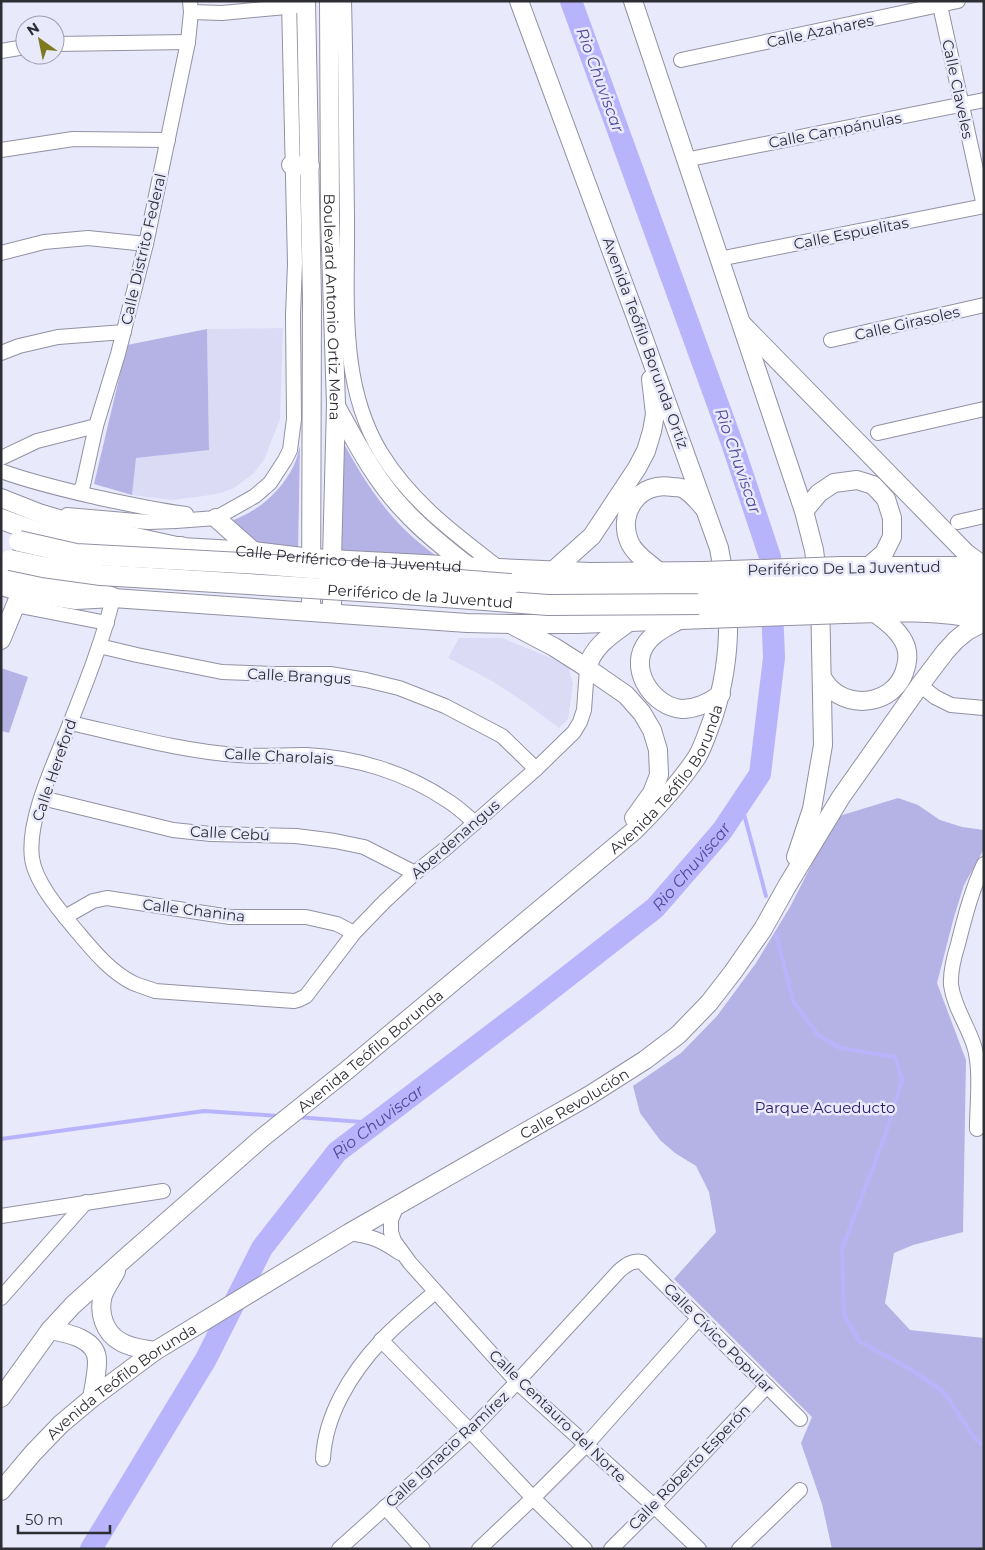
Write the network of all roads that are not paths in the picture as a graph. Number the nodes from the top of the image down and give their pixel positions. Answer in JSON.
{"nodes":[{"id":1,"x":328,"y":1,"type":"edge"},
{"id":2,"x":344,"y":1,"type":"edge"},
{"id":3,"x":519,"y":1,"type":"edge"},
{"id":4,"x":633,"y":1,"type":"edge"},
{"id":5,"x":958,"y":1,"type":"edge"},
{"id":6,"x":940,"y":3,"type":"edge"},
{"id":7,"x":297,"y":4,"type":"edge"},
{"id":8,"x":190,"y":7,"type":"edge"},
{"id":9,"x":188,"y":42,"type":"junction"},
{"id":10,"x":65,"y":44,"type":"edge"},
{"id":11,"x":15,"y":49,"type":"edge"},
{"id":12,"x":1,"y":52,"type":"edge"},
{"id":13,"x":299,"y":57,"type":"junction"},
{"id":14,"x":681,"y":60,"type":"dead end"},
{"id":15,"x":984,"y":100,"type":"edge"},
{"id":16,"x":962,"y":105,"type":"junction"},
{"id":17,"x":168,"y":140,"type":"junction"},
{"id":18,"x":1,"y":150,"type":"edge"},
{"id":19,"x":686,"y":160,"type":"junction"},
{"id":20,"x":291,"y":165,"type":"junction"},
{"id":21,"x":310,"y":166,"type":"junction"},
{"id":22,"x":984,"y":206,"type":"edge"},
{"id":23,"x":146,"y":244,"type":"junction"},
{"id":24,"x":1,"y":253,"type":"edge"},
{"id":25,"x":719,"y":259,"type":"junction"},
{"id":26,"x":984,"y":305,"type":"edge"},
{"id":27,"x":637,"y":320,"type":"junction"},
{"id":28,"x":740,"y":321,"type":"junction"},
{"id":29,"x":124,"y":332,"type":"junction"},
{"id":30,"x":831,"y":340,"type":"dead end"},
{"id":31,"x":1,"y":352,"type":"edge"},
{"id":32,"x":336,"y":406,"type":"junction"},
{"id":33,"x":984,"y":409,"type":"edge"},
{"id":34,"x":96,"y":426,"type":"junction"},
{"id":35,"x":878,"y":434,"type":"dead end"},
{"id":36,"x":1,"y":458,"type":"edge"},
{"id":37,"x":1,"y":471,"type":"edge"},
{"id":38,"x":79,"y":493,"type":"junction"},
{"id":39,"x":1,"y":498,"type":"edge"},
{"id":40,"x":707,"y":511,"type":"junction"},
{"id":41,"x":804,"y":511,"type":"junction"},
{"id":42,"x":39,"y":513,"type":"junction"},
{"id":43,"x":984,"y":516,"type":"edge"},
{"id":44,"x":216,"y":518,"type":"junction"},
{"id":45,"x":1,"y":519,"type":"edge"},
{"id":46,"x":958,"y":522,"type":"dead end"},
{"id":47,"x":10,"y":538,"type":"edge"},
{"id":48,"x":181,"y":547,"type":"junction"},
{"id":49,"x":252,"y":551,"type":"junction"},
{"id":50,"x":311,"y":558,"type":"junction"},
{"id":51,"x":332,"y":559,"type":"junction"},
{"id":52,"x":4,"y":562,"type":"edge"},
{"id":53,"x":870,"y":565,"type":"junction"},
{"id":54,"x":920,"y":565,"type":"junction"},
{"id":55,"x":468,"y":566,"type":"junction"},
{"id":56,"x":984,"y":567,"type":"edge"},
{"id":57,"x":554,"y":570,"type":"junction"},
{"id":58,"x":658,"y":571,"type":"junction"},
{"id":59,"x":505,"y":576,"type":"junction"},
{"id":60,"x":705,"y":580,"type":"junction"},
{"id":61,"x":984,"y":585,"type":"edge"},
{"id":62,"x":1,"y":586,"type":"edge"},
{"id":63,"x":845,"y":588,"type":"junction"},
{"id":64,"x":113,"y":598,"type":"junction"},
{"id":65,"x":18,"y":599,"type":"junction"},
{"id":66,"x":984,"y":604,"type":"edge"},
{"id":67,"x":311,"y":612,"type":"junction"},
{"id":68,"x":332,"y":613,"type":"junction"},
{"id":69,"x":875,"y":613,"type":"junction"},
{"id":70,"x":679,"y":619,"type":"junction"},
{"id":71,"x":984,"y":621,"type":"edge"},
{"id":72,"x":629,"y":622,"type":"junction"},
{"id":73,"x":107,"y":623,"type":"junction"},
{"id":74,"x":512,"y":624,"type":"junction"},
{"id":75,"x":1,"y":640,"type":"edge"},
{"id":76,"x":100,"y":646,"type":"junction"},
{"id":77,"x":586,"y":668,"type":"junction"},
{"id":78,"x":823,"y":679,"type":"junction"},
{"id":79,"x":920,"y":685,"type":"junction"},
{"id":80,"x":721,"y":694,"type":"junction"},
{"id":81,"x":984,"y":708,"type":"edge"},
{"id":82,"x":70,"y":723,"type":"junction"},
{"id":83,"x":536,"y":768,"type":"junction"},
{"id":84,"x":42,"y":798,"type":"junction"},
{"id":85,"x":475,"y":823,"type":"junction"},
{"id":86,"x":984,"y":864,"type":"edge"},
{"id":87,"x":415,"y":873,"type":"junction"},
{"id":88,"x":575,"y":878,"type":"junction"},
{"id":89,"x":787,"y":886,"type":"junction"},
{"id":90,"x":65,"y":917,"type":"junction"},
{"id":91,"x":354,"y":933,"type":"junction"},
{"id":92,"x":298,"y":1000,"type":"joint"},
{"id":93,"x":977,"y":1036,"type":"edge"},
{"id":94,"x":977,"y":1129,"type":"dead end"},
{"id":95,"x":163,"y":1191,"type":"dead end"},
{"id":96,"x":86,"y":1202,"type":"junction"},
{"id":97,"x":397,"y":1205,"type":"junction"},
{"id":98,"x":1,"y":1216,"type":"edge"},
{"id":99,"x":349,"y":1233,"type":"junction"},
{"id":100,"x":403,"y":1254,"type":"junction"},
{"id":101,"x":306,"y":1258,"type":"joint"},
{"id":102,"x":122,"y":1260,"type":"junction"},
{"id":103,"x":635,"y":1261,"type":"joint"},
{"id":104,"x":435,"y":1292,"type":"junction"},
{"id":105,"x":1,"y":1298,"type":"edge"},
{"id":106,"x":700,"y":1318,"type":"junction"},
{"id":107,"x":50,"y":1330,"type":"junction"},
{"id":108,"x":381,"y":1340,"type":"junction"},
{"id":109,"x":155,"y":1351,"type":"junction"},
{"id":110,"x":517,"y":1382,"type":"junction"},
{"id":111,"x":767,"y":1386,"type":"junction"},
{"id":112,"x":1,"y":1398,"type":"edge"},
{"id":113,"x":92,"y":1398,"type":"junction"},
{"id":114,"x":800,"y":1419,"type":"dead end"},
{"id":115,"x":470,"y":1431,"type":"junction"},
{"id":116,"x":586,"y":1445,"type":"junction"},
{"id":117,"x":323,"y":1459,"type":"dead end"},
{"id":118,"x":800,"y":1490,"type":"dead end"},
{"id":119,"x":1,"y":1491,"type":"edge"},
{"id":120,"x":533,"y":1498,"type":"junction"},
{"id":121,"x":654,"y":1506,"type":"junction"},
{"id":122,"x":385,"y":1507,"type":"junction"},
{"id":123,"x":339,"y":1549,"type":"edge"},
{"id":124,"x":423,"y":1549,"type":"edge"},
{"id":125,"x":479,"y":1549,"type":"edge"},
{"id":126,"x":585,"y":1549,"type":"edge"},
{"id":127,"x":611,"y":1549,"type":"edge"},
{"id":128,"x":699,"y":1549,"type":"edge"},
{"id":129,"x":739,"y":1549,"type":"edge"}],
"edges":[{"from":1,"to":32,"type":"main road","name":"Boulevard Antonio Ortiz Mena"},
{"from":2,"to":59,"type":"street"},
{"from":3,"to":27,"type":"main road","name":"Avenida Teófilo Borunda Ortíz"},
{"from":4,"to":19,"type":"main road"},
{"from":5,"to":6,"type":"street","name":"Calle Azahares"},
{"from":6,"to":14,"type":"street","name":"Calle Azahares"},
{"from":6,"to":16,"type":"street","name":"Calle Claveles"},
{"from":7,"to":8,"type":"street"},
{"from":7,"to":13,"type":"main road","name":"Boulevard Antonio Ortiz Mena"},
{"from":8,"to":9,"type":"street","name":"Calle Distrito Federal"},
{"from":9,"to":10,"type":"street"},
{"from":9,"to":17,"type":"street","name":"Calle Distrito Federal"},
{"from":11,"to":12,"type":"street"},
{"from":13,"to":20,"type":"street","name":"Boulevard Antonio Ortiz Mena"},
{"from":13,"to":21,"type":"main road","name":"Boulevard Antonio Ortiz Mena"},
{"from":15,"to":16,"type":"street","name":"Calle Campánulas"},
{"from":16,"to":19,"type":"street","name":"Calle Campánulas"},
{"from":16,"to":22,"type":"street","name":"Calle Claveles"},
{"from":17,"to":18,"type":"street"},
{"from":17,"to":23,"type":"street","name":"Calle Distrito Federal"},
{"from":19,"to":25,"type":"main road"},
{"from":20,"to":21,"type":"main road"},
{"from":20,"to":44,"type":"street","name":"Boulevard Antonio Ortiz Mena"},
{"from":21,"to":50,"type":"main road","name":"Boulevard Antonio Ortiz Mena"},
{"from":22,"to":25,"type":"street","name":"Calle Espuelitas"},
{"from":23,"to":24,"type":"street"},
{"from":23,"to":29,"type":"street","name":"Calle Distrito Federal"},
{"from":25,"to":28,"type":"main road"},
{"from":26,"to":30,"type":"street","name":"Calle Girasoles"},
{"from":27,"to":40,"type":"main road","name":"Avenida Teófilo Borunda Ortíz"},
{"from":27,"to":57,"type":"main road"},
{"from":28,"to":41,"type":"main road"},
{"from":28,"to":56,"type":"main road"},
{"from":29,"to":31,"type":"street"},
{"from":29,"to":34,"type":"street","name":"Calle Distrito Federal"},
{"from":32,"to":51,"type":"main road","name":"Boulevard Antonio Ortiz Mena"},
{"from":32,"to":55,"type":"main road"},
{"from":33,"to":35,"type":"street"},
{"from":34,"to":36,"type":"street"},
{"from":34,"to":38,"type":"street","name":"Calle Distrito Federal"},
{"from":37,"to":38,"type":"street"},
{"from":38,"to":44,"type":"street"},
{"from":39,"to":42,"type":"main road","name":"Calle Periférico de la Juventud"},
{"from":40,"to":58,"type":"main road"},
{"from":40,"to":80,"type":"main road","name":"Avenida Teófilo Borunda Ortíz"},
{"from":41,"to":53,"type":"main road"},
{"from":41,"to":78,"type":"main road"},
{"from":42,"to":44,"type":"street"},
{"from":42,"to":48,"type":"main road","name":"Calle Periférico de la Juventud"},
{"from":43,"to":46,"type":"street"},
{"from":44,"to":49,"type":"main road"},
{"from":45,"to":48,"type":"highway"},
{"from":47,"to":59,"type":"highway","name":"Periférico de la Juventud","bridge":true},
{"from":48,"to":49,"type":"main road","name":"Calle Periférico de la Juventud"},
{"from":49,"to":50,"type":"main road","name":"Calle Periférico de la Juventud"},
{"from":50,"to":51,"type":"main road","name":"Calle Periférico de la Juventud"},
{"from":50,"to":67,"type":"main road","name":"Boulevard Antonio Ortiz Mena"},
{"from":51,"to":55,"type":"main road","name":"Calle Periférico de la Juventud"},
{"from":51,"to":68,"type":"main road","name":"Boulevard Antonio Ortiz Mena"},
{"from":52,"to":63,"type":"highway","name":"Periférico de la Juventud","bridge":true},
{"from":52,"to":64,"type":"highway"},
{"from":53,"to":54,"type":"main road","name":"Periférico De La Juventud"},
{"from":53,"to":63,"type":"main road","name":"Periférico De La Juventud"},
{"from":54,"to":56,"type":"main road","name":"Periférico De La Juventud"},
{"from":54,"to":63,"type":"highway"},
{"from":55,"to":59,"type":"main road","name":"Calle Periférico de la Juventud"},
{"from":57,"to":58,"type":"main road","name":"Calle Periférico de la Juventud"},
{"from":57,"to":59,"type":"main road","name":"Calle Periférico de la Juventud"},
{"from":58,"to":60,"type":"main road","name":"Calle Periférico de la Juventud"},
{"from":59,"to":60,"type":"highway","name":"Calle Periférico de la Juventud"},
{"from":60,"to":63,"type":"highway","name":"Periférico de la Juventud","bridge":true},
{"from":61,"to":63,"type":"highway","name":"Periférico De La Juventud"},
{"from":62,"to":65,"type":"main road"},
{"from":63,"to":66,"type":"highway","name":"Periférico De La Juventud"},
{"from":63,"to":69,"type":"main road"},
{"from":63,"to":70,"type":"main road","bridge":true},
{"from":64,"to":65,"type":"main road"},
{"from":64,"to":67,"type":"main road"},
{"from":64,"to":73,"type":"street","name":"Calle Hereford"},
{"from":65,"to":73,"type":"street"},
{"from":65,"to":75,"type":"main road"},
{"from":67,"to":68,"type":"main road"},
{"from":68,"to":74,"type":"main road"},
{"from":69,"to":71,"type":"main road"},
{"from":69,"to":78,"type":"main road"},
{"from":70,"to":72,"type":"main road"},
{"from":70,"to":80,"type":"main road"},
{"from":71,"to":79,"type":"main road"},
{"from":72,"to":74,"type":"main road"},
{"from":72,"to":77,"type":"main road"},
{"from":73,"to":76,"type":"street","name":"Calle Hereford"},
{"from":74,"to":77,"type":"main road"},
{"from":76,"to":82,"type":"street","name":"Calle Hereford"},
{"from":76,"to":83,"type":"street","name":"Calle Brangus"},
{"from":77,"to":83,"type":"street","name":"Aberdenangus"},
{"from":77,"to":88,"type":"main road"},
{"from":78,"to":89,"type":"main road"},
{"from":79,"to":81,"type":"street"},
{"from":79,"to":89,"type":"main road"},
{"from":80,"to":88,"type":"main road","name":"Avenida Teófilo Borunda"},
{"from":82,"to":84,"type":"street","name":"Calle Hereford"},
{"from":82,"to":85,"type":"street","name":"Calle Charolais"},
{"from":83,"to":85,"type":"street","name":"Aberdenangus"},
{"from":84,"to":87,"type":"street","name":"Calle Cebú"},
{"from":84,"to":90,"type":"street","name":"Calle Hereford"},
{"from":85,"to":87,"type":"street","name":"Aberdenangus"},
{"from":86,"to":93,"type":"street"},
{"from":87,"to":91,"type":"street","name":"Aberdenangus"},
{"from":88,"to":102,"type":"main road","name":"Avenida Teófilo Borunda"},
{"from":89,"to":97,"type":"main road","name":"Calle Revolución"},
{"from":90,"to":91,"type":"street","name":"Calle Chanina"},
{"from":90,"to":92,"type":"street","name":"Calle Hereford"},
{"from":91,"to":92,"type":"street","name":"Aberdenangus"},
{"from":93,"to":94,"type":"street"},
{"from":95,"to":96,"type":"street"},
{"from":96,"to":98,"type":"street"},
{"from":96,"to":105,"type":"street"},
{"from":97,"to":99,"type":"main road","name":"Calle Revolución"},
{"from":97,"to":100,"type":"street","name":"Calle Centauro del Norte"},
{"from":99,"to":100,"type":"street","name":"Calle Centauro del Norte"},
{"from":99,"to":101,"type":"main road","name":"Calle Revolución"},
{"from":100,"to":104,"type":"street","name":"Calle Centauro del Norte"},
{"from":101,"to":109,"type":"main road","name":"Avenida Teófilo Borunda"},
{"from":102,"to":107,"type":"main road","name":"Avenida Teófilo Borunda"},
{"from":102,"to":109,"type":"main road"},
{"from":103,"to":106,"type":"street","name":"Calle Cívico Popular"},
{"from":103,"to":110,"type":"street","name":"Calle Ignacio Ramírez"},
{"from":104,"to":108,"type":"street"},
{"from":104,"to":110,"type":"street","name":"Calle Centauro del Norte"},
{"from":106,"to":111,"type":"street","name":"Calle Cívico Popular"},
{"from":106,"to":116,"type":"street"},
{"from":107,"to":112,"type":"main road","name":"Avenida Teófilo Borunda"},
{"from":107,"to":113,"type":"main road"},
{"from":108,"to":115,"type":"street"},
{"from":108,"to":117,"type":"street"},
{"from":109,"to":113,"type":"main road","name":"Avenida Teófilo Borunda"},
{"from":110,"to":115,"type":"street","name":"Calle Ignacio Ramírez"},
{"from":110,"to":116,"type":"street","name":"Calle Centauro del Norte"},
{"from":111,"to":114,"type":"street","name":"Calle Cívico Popular"},
{"from":111,"to":121,"type":"street","name":"Calle Roberto Esperón"},
{"from":113,"to":119,"type":"main road","name":"Avenida Teófilo Borunda"},
{"from":115,"to":120,"type":"street"},
{"from":115,"to":122,"type":"street","name":"Calle Ignacio Ramírez"},
{"from":116,"to":120,"type":"street"},
{"from":116,"to":121,"type":"street","name":"Calle Centauro del Norte"},
{"from":118,"to":129,"type":"street"},
{"from":120,"to":125,"type":"street"},
{"from":120,"to":126,"type":"street"},
{"from":121,"to":127,"type":"street","name":"Calle Roberto Esperón"},
{"from":121,"to":128,"type":"street","name":"Calle Centauro del Norte"},
{"from":122,"to":123,"type":"street","name":"Calle Ignacio Ramírez"},
{"from":122,"to":124,"type":"street"}]}
